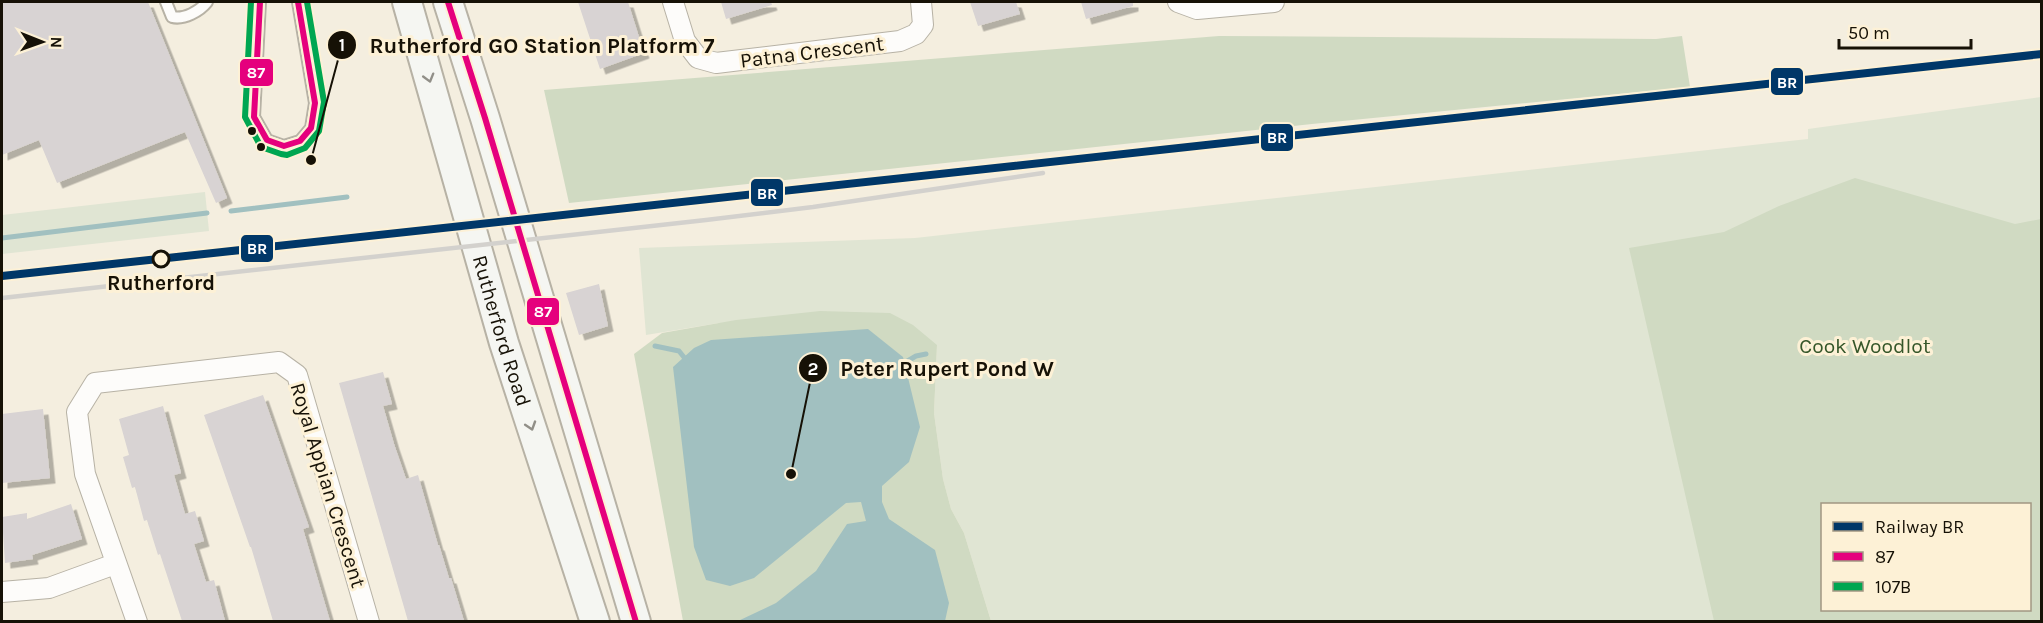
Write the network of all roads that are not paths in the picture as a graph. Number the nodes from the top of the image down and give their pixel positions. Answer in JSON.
{"nodes":[{"id":1,"x":166,"y":2,"type":"edge"},
{"id":2,"x":260,"y":2,"type":"edge"},
{"id":3,"x":298,"y":2,"type":"edge"},
{"id":4,"x":407,"y":2,"type":"edge"},
{"id":5,"x":448,"y":2,"type":"edge"},
{"id":6,"x":673,"y":2,"type":"edge"},
{"id":7,"x":921,"y":2,"type":"edge"},
{"id":8,"x":1178,"y":2,"type":"edge"},
{"id":9,"x":1274,"y":2,"type":"edge"},
{"id":10,"x":202,"y":4,"type":"edge"},
{"id":11,"x":115,"y":564,"type":"junction"},
{"id":12,"x":2,"y":592,"type":"edge"},
{"id":13,"x":137,"y":621,"type":"edge"},
{"id":14,"x":369,"y":621,"type":"edge"},
{"id":15,"x":595,"y":621,"type":"edge"},
{"id":16,"x":636,"y":621,"type":"edge"}],
"edges":[{"from":1,"to":10,"type":"lane"},
{"from":2,"to":3,"type":"lane"},
{"from":4,"to":15,"type":"main road","name":"Rutherford Road","one_way":true},
{"from":5,"to":16,"type":"main road"},
{"from":6,"to":7,"type":"street","name":"Patna Crescent"},
{"from":8,"to":9,"type":"street"},
{"from":11,"to":12,"type":"street"},
{"from":11,"to":13,"type":"street","name":"Royal Appian Crescent"},
{"from":11,"to":14,"type":"street","name":"Royal Appian Crescent"}]}
